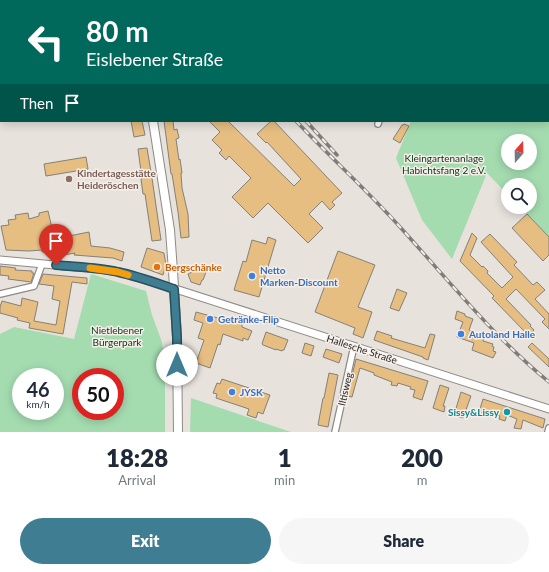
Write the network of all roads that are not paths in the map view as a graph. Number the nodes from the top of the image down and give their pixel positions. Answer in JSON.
{"nodes":[{"id":1,"x":154,"y":122,"type":"edge"},
{"id":2,"x":0,"y":260,"type":"edge"},
{"id":3,"x":42,"y":264,"type":"junction"},
{"id":4,"x":174,"y":289,"type":"junction"},
{"id":5,"x":0,"y":294,"type":"edge"},
{"id":6,"x":354,"y":346,"type":"junction"},
{"id":7,"x":549,"y":410,"type":"edge"},
{"id":8,"x":549,"y":428,"type":"edge"},
{"id":9,"x":178,"y":432,"type":"edge"},
{"id":10,"x":335,"y":432,"type":"edge"},
{"id":11,"x":548,"y":432,"type":"edge"}],
"edges":[{"from":1,"to":4,"type":"main road"},
{"from":2,"to":3,"type":"street","name":"Hallesche Straße"},
{"from":3,"to":4,"type":"street","name":"Hallesche Straße"},
{"from":3,"to":5,"type":"street"},
{"from":4,"to":6,"type":"street","name":"Hallesche Straße"},
{"from":4,"to":9,"type":"main road"},
{"from":6,"to":7,"type":"street","name":"Hallesche Straße"},
{"from":6,"to":10,"type":"street","name":"Iltisweg"},
{"from":8,"to":11,"type":"street"}]}
